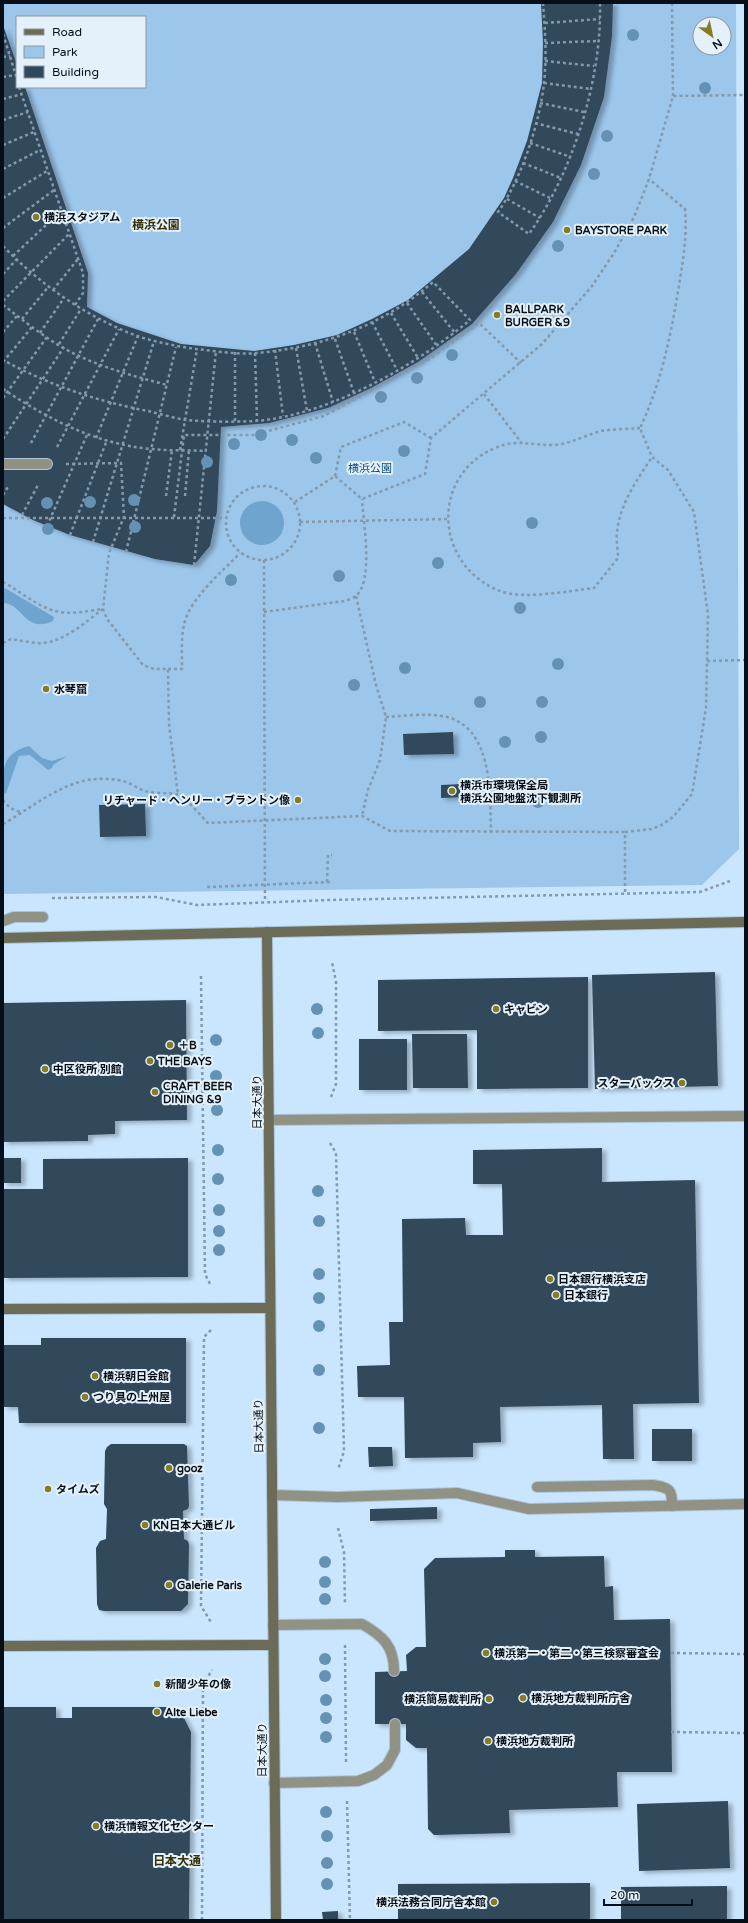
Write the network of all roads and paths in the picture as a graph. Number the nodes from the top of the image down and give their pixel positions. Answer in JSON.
{"nodes":[{"id":1,"x":543,"y":3,"type":"edge"},
{"id":2,"x":600,"y":3,"type":"edge"},
{"id":3,"x":672,"y":3,"type":"edge"},
{"id":4,"x":600,"y":19,"type":"junction"},
{"id":5,"x":545,"y":23,"type":"junction"},
{"id":6,"x":3,"y":34,"type":"edge"},
{"id":7,"x":597,"y":41,"type":"junction"},
{"id":8,"x":545,"y":43,"type":"junction"},
{"id":9,"x":10,"y":56,"type":"junction"},
{"id":10,"x":3,"y":57,"type":"edge"},
{"id":11,"x":545,"y":61,"type":"junction"},
{"id":12,"x":594,"y":66,"type":"junction"},
{"id":13,"x":16,"y":75,"type":"joint"},
{"id":14,"x":3,"y":77,"type":"edge"},
{"id":15,"x":544,"y":83,"type":"junction"},
{"id":16,"x":20,"y":88,"type":"edge"},
{"id":17,"x":591,"y":89,"type":"junction"},
{"id":18,"x":22,"y":94,"type":"junction"},
{"id":19,"x":743,"y":95,"type":"dead end"},
{"id":20,"x":672,"y":96,"type":"junction"},
{"id":21,"x":3,"y":99,"type":"edge"},
{"id":22,"x":540,"y":103,"type":"junction"},
{"id":23,"x":28,"y":112,"type":"junction"},
{"id":24,"x":584,"y":112,"type":"junction"},
{"id":25,"x":3,"y":120,"type":"edge"},
{"id":26,"x":535,"y":123,"type":"junction"},
{"id":27,"x":34,"y":132,"type":"junction"},
{"id":28,"x":578,"y":134,"type":"junction"},
{"id":29,"x":530,"y":143,"type":"junction"},
{"id":30,"x":3,"y":145,"type":"edge"},
{"id":31,"x":40,"y":150,"type":"junction"},
{"id":32,"x":571,"y":157,"type":"junction"},
{"id":33,"x":523,"y":163,"type":"junction"},
{"id":34,"x":3,"y":169,"type":"edge"},
{"id":35,"x":47,"y":171,"type":"junction"},
{"id":36,"x":561,"y":178,"type":"junction"},
{"id":37,"x":649,"y":179,"type":"junction"},
{"id":38,"x":516,"y":182,"type":"junction"},
{"id":39,"x":54,"y":190,"type":"junction"},
{"id":40,"x":3,"y":198,"type":"edge"},
{"id":41,"x":550,"y":198,"type":"junction"},
{"id":42,"x":507,"y":199,"type":"junction"},
{"id":43,"x":61,"y":211,"type":"junction"},
{"id":44,"x":540,"y":218,"type":"junction"},
{"id":45,"x":3,"y":228,"type":"edge"},
{"id":46,"x":69,"y":234,"type":"junction"},
{"id":47,"x":3,"y":246,"type":"edge"},
{"id":48,"x":13,"y":256,"type":"junction"},
{"id":49,"x":78,"y":259,"type":"junction"},
{"id":50,"x":17,"y":260,"type":"junction"},
{"id":51,"x":31,"y":273,"type":"junction"},
{"id":52,"x":3,"y":274,"type":"edge"},
{"id":53,"x":49,"y":286,"type":"junction"},
{"id":54,"x":53,"y":290,"type":"junction"},
{"id":55,"x":422,"y":292,"type":"junction"},
{"id":56,"x":64,"y":298,"type":"junction"},
{"id":57,"x":3,"y":301,"type":"edge"},
{"id":58,"x":407,"y":303,"type":"junction"},
{"id":59,"x":3,"y":305,"type":"edge"},
{"id":60,"x":75,"y":305,"type":"junction"},
{"id":61,"x":81,"y":309,"type":"junction"},
{"id":62,"x":391,"y":313,"type":"junction"},
{"id":63,"x":18,"y":316,"type":"junction"},
{"id":64,"x":22,"y":319,"type":"junction"},
{"id":65,"x":98,"y":319,"type":"junction"},
{"id":66,"x":372,"y":322,"type":"junction"},
{"id":67,"x":32,"y":327,"type":"junction"},
{"id":68,"x":119,"y":329,"type":"junction"},
{"id":69,"x":3,"y":332,"type":"edge"},
{"id":70,"x":354,"y":332,"type":"junction"},
{"id":71,"x":455,"y":332,"type":"junction"},
{"id":72,"x":40,"y":333,"type":"junction"},
{"id":73,"x":138,"y":336,"type":"junction"},
{"id":74,"x":47,"y":337,"type":"junction"},
{"id":75,"x":335,"y":338,"type":"junction"},
{"id":76,"x":154,"y":341,"type":"junction"},
{"id":77,"x":315,"y":343,"type":"junction"},
{"id":78,"x":59,"y":344,"type":"junction"},
{"id":79,"x":176,"y":346,"type":"junction"},
{"id":80,"x":437,"y":346,"type":"junction"},
{"id":81,"x":64,"y":347,"type":"junction"},
{"id":82,"x":296,"y":348,"type":"junction"},
{"id":83,"x":196,"y":349,"type":"junction"},
{"id":84,"x":275,"y":350,"type":"junction"},
{"id":85,"x":216,"y":351,"type":"junction"},
{"id":86,"x":235,"y":352,"type":"junction"},
{"id":87,"x":255,"y":353,"type":"junction"},
{"id":88,"x":78,"y":356,"type":"junction"},
{"id":89,"x":418,"y":358,"type":"junction"},
{"id":90,"x":4,"y":361,"type":"edge"},
{"id":91,"x":521,"y":363,"type":"junction"},
{"id":92,"x":100,"y":364,"type":"junction"},
{"id":93,"x":23,"y":370,"type":"junction"},
{"id":94,"x":396,"y":370,"type":"junction"},
{"id":95,"x":123,"y":372,"type":"junction"},
{"id":96,"x":142,"y":379,"type":"junction"},
{"id":97,"x":42,"y":380,"type":"junction"},
{"id":98,"x":375,"y":382,"type":"junction"},
{"id":99,"x":166,"y":385,"type":"junction"},
{"id":100,"x":61,"y":388,"type":"junction"},
{"id":101,"x":3,"y":389,"type":"edge"},
{"id":102,"x":8,"y":392,"type":"junction"},
{"id":103,"x":354,"y":393,"type":"junction"},
{"id":104,"x":484,"y":394,"type":"junction"},
{"id":105,"x":84,"y":396,"type":"junction"},
{"id":106,"x":3,"y":398,"type":"edge"},
{"id":107,"x":333,"y":402,"type":"junction"},
{"id":108,"x":26,"y":404,"type":"junction"},
{"id":109,"x":110,"y":404,"type":"junction"},
{"id":110,"x":133,"y":409,"type":"junction"},
{"id":111,"x":307,"y":410,"type":"junction"},
{"id":112,"x":160,"y":414,"type":"junction"},
{"id":113,"x":46,"y":415,"type":"junction"},
{"id":114,"x":283,"y":416,"type":"junction"},
{"id":115,"x":185,"y":420,"type":"junction"},
{"id":116,"x":257,"y":420,"type":"junction"},
{"id":117,"x":209,"y":421,"type":"junction"},
{"id":118,"x":235,"y":421,"type":"junction"},
{"id":119,"x":68,"y":426,"type":"junction"},
{"id":120,"x":640,"y":428,"type":"junction"},
{"id":121,"x":87,"y":435,"type":"junction"},
{"id":122,"x":3,"y":438,"type":"edge"},
{"id":123,"x":96,"y":438,"type":"junction"},
{"id":124,"x":431,"y":438,"type":"junction"},
{"id":125,"x":107,"y":440,"type":"junction"},
{"id":126,"x":521,"y":442,"type":"junction"},
{"id":127,"x":123,"y":444,"type":"junction"},
{"id":128,"x":28,"y":448,"type":"dead end"},
{"id":129,"x":151,"y":449,"type":"junction"},
{"id":130,"x":172,"y":450,"type":"junction"},
{"id":131,"x":180,"y":450,"type":"junction"},
{"id":132,"x":189,"y":450,"type":"junction"},
{"id":133,"x":206,"y":451,"type":"junction"},
{"id":134,"x":54,"y":454,"type":"dead end"},
{"id":135,"x":652,"y":457,"type":"junction"},
{"id":136,"x":3,"y":464,"type":"edge"},
{"id":137,"x":47,"y":464,"type":"joint"},
{"id":138,"x":335,"y":476,"type":"junction"},
{"id":139,"x":40,"y":481,"type":"dead end"},
{"id":140,"x":10,"y":482,"type":"dead end"},
{"id":141,"x":3,"y":495,"type":"edge"},
{"id":142,"x":166,"y":496,"type":"dead end"},
{"id":143,"x":185,"y":496,"type":"dead end"},
{"id":144,"x":362,"y":499,"type":"junction"},
{"id":145,"x":295,"y":502,"type":"junction"},
{"id":146,"x":22,"y":515,"type":"dead end"},
{"id":147,"x":124,"y":517,"type":"junction"},
{"id":148,"x":174,"y":517,"type":"junction"},
{"id":149,"x":3,"y":518,"type":"edge"},
{"id":150,"x":225,"y":518,"type":"junction"},
{"id":151,"x":448,"y":519,"type":"junction"},
{"id":152,"x":363,"y":521,"type":"junction"},
{"id":153,"x":300,"y":522,"type":"junction"},
{"id":154,"x":47,"y":526,"type":"dead end"},
{"id":155,"x":70,"y":535,"type":"dead end"},
{"id":156,"x":93,"y":542,"type":"dead end"},
{"id":157,"x":126,"y":552,"type":"dead end"},
{"id":158,"x":240,"y":553,"type":"junction"},
{"id":159,"x":264,"y":560,"type":"junction"},
{"id":160,"x":194,"y":565,"type":"dead end"},
{"id":161,"x":3,"y":582,"type":"edge"},
{"id":162,"x":356,"y":596,"type":"junction"},
{"id":163,"x":103,"y":609,"type":"junction"},
{"id":164,"x":264,"y":612,"type":"junction"},
{"id":165,"x":3,"y":643,"type":"edge"},
{"id":166,"x":745,"y":660,"type":"edge"},
{"id":167,"x":708,"y":661,"type":"junction"},
{"id":168,"x":168,"y":669,"type":"junction"},
{"id":169,"x":386,"y":717,"type":"junction"},
{"id":170,"x":178,"y":795,"type":"junction"},
{"id":171,"x":3,"y":800,"type":"edge"},
{"id":172,"x":21,"y":812,"type":"junction"},
{"id":173,"x":362,"y":816,"type":"junction"},
{"id":174,"x":265,"y":821,"type":"junction"},
{"id":175,"x":3,"y":824,"type":"edge"},
{"id":176,"x":491,"y":832,"type":"junction"},
{"id":177,"x":625,"y":832,"type":"junction"},
{"id":178,"x":332,"y":855,"type":"dead end"},
{"id":179,"x":730,"y":881,"type":"dead end"},
{"id":180,"x":207,"y":887,"type":"dead end"},
{"id":181,"x":625,"y":892,"type":"junction"},
{"id":182,"x":49,"y":898,"type":"dead end"},
{"id":183,"x":265,"y":902,"type":"junction"},
{"id":184,"x":43,"y":917,"type":"dead end"},
{"id":185,"x":3,"y":921,"type":"edge"},
{"id":186,"x":745,"y":922,"type":"edge"},
{"id":187,"x":267,"y":932,"type":"junction"},
{"id":188,"x":3,"y":938,"type":"edge"},
{"id":189,"x":332,"y":962,"type":"dead end"},
{"id":190,"x":201,"y":976,"type":"dead end"},
{"id":191,"x":331,"y":1097,"type":"dead end"},
{"id":192,"x":745,"y":1116,"type":"edge"},
{"id":193,"x":269,"y":1120,"type":"junction"},
{"id":194,"x":330,"y":1143,"type":"dead end"},
{"id":195,"x":210,"y":1284,"type":"dead end"},
{"id":196,"x":270,"y":1308,"type":"junction"},
{"id":197,"x":3,"y":1309,"type":"edge"},
{"id":198,"x":211,"y":1330,"type":"dead end"},
{"id":199,"x":338,"y":1470,"type":"dead end"},
{"id":200,"x":537,"y":1488,"type":"dead end"},
{"id":201,"x":272,"y":1495,"type":"junction"},
{"id":202,"x":745,"y":1504,"type":"edge"},
{"id":203,"x":672,"y":1506,"type":"junction"},
{"id":204,"x":338,"y":1528,"type":"dead end"},
{"id":205,"x":211,"y":1622,"type":"dead end"},
{"id":206,"x":345,"y":1624,"type":"junction"},
{"id":207,"x":273,"y":1625,"type":"junction"},
{"id":208,"x":273,"y":1644,"type":"junction"},
{"id":209,"x":3,"y":1646,"type":"edge"},
{"id":210,"x":671,"y":1653,"type":"dead end"},
{"id":211,"x":745,"y":1654,"type":"edge"},
{"id":212,"x":212,"y":1670,"type":"dead end"},
{"id":213,"x":394,"y":1671,"type":"dead end"},
{"id":214,"x":395,"y":1724,"type":"dead end"},
{"id":215,"x":671,"y":1732,"type":"dead end"},
{"id":216,"x":745,"y":1733,"type":"edge"},
{"id":217,"x":347,"y":1781,"type":"junction"},
{"id":218,"x":274,"y":1783,"type":"junction"},
{"id":219,"x":202,"y":1920,"type":"edge"},
{"id":220,"x":276,"y":1920,"type":"edge"},
{"id":221,"x":350,"y":1920,"type":"edge"}],
"edges":[{"from":1,"to":5,"type":"path"},
{"from":2,"to":4,"type":"path"},
{"from":3,"to":20,"type":"path"},
{"from":4,"to":5,"type":"path"},
{"from":4,"to":7,"type":"path"},
{"from":5,"to":8,"type":"path"},
{"from":6,"to":9,"type":"path"},
{"from":7,"to":8,"type":"path"},
{"from":7,"to":12,"type":"path"},
{"from":8,"to":11,"type":"path"},
{"from":9,"to":10,"type":"path"},
{"from":9,"to":13,"type":"path"},
{"from":11,"to":12,"type":"path"},
{"from":11,"to":15,"type":"path"},
{"from":12,"to":17,"type":"path"},
{"from":13,"to":14,"type":"path"},
{"from":15,"to":17,"type":"path"},
{"from":15,"to":22,"type":"path"},
{"from":16,"to":18,"type":"path"},
{"from":17,"to":24,"type":"path"},
{"from":18,"to":21,"type":"path"},
{"from":18,"to":23,"type":"path"},
{"from":19,"to":20,"type":"path"},
{"from":20,"to":37,"type":"path"},
{"from":22,"to":24,"type":"path"},
{"from":22,"to":26,"type":"path"},
{"from":23,"to":25,"type":"path"},
{"from":23,"to":27,"type":"path"},
{"from":24,"to":28,"type":"path"},
{"from":26,"to":28,"type":"path"},
{"from":26,"to":29,"type":"path"},
{"from":27,"to":30,"type":"path"},
{"from":27,"to":31,"type":"path"},
{"from":28,"to":32,"type":"path"},
{"from":29,"to":32,"type":"path"},
{"from":29,"to":33,"type":"path"},
{"from":31,"to":34,"type":"path"},
{"from":31,"to":35,"type":"path"},
{"from":32,"to":36,"type":"path"},
{"from":33,"to":36,"type":"path"},
{"from":33,"to":38,"type":"path"},
{"from":35,"to":39,"type":"path"},
{"from":35,"to":40,"type":"path"},
{"from":36,"to":41,"type":"path"},
{"from":37,"to":91,"type":"path"},
{"from":37,"to":120,"type":"path"},
{"from":38,"to":41,"type":"path"},
{"from":38,"to":42,"type":"path"},
{"from":39,"to":43,"type":"path"},
{"from":39,"to":45,"type":"path"},
{"from":41,"to":44,"type":"path"},
{"from":42,"to":44,"type":"path"},
{"from":42,"to":44,"type":"path"},
{"from":43,"to":46,"type":"path"},
{"from":43,"to":48,"type":"path"},
{"from":46,"to":49,"type":"path"},
{"from":46,"to":51,"type":"path"},
{"from":47,"to":48,"type":"path"},
{"from":48,"to":50,"type":"path"},
{"from":49,"to":54,"type":"path"},
{"from":49,"to":60,"type":"path"},
{"from":50,"to":51,"type":"path"},
{"from":50,"to":52,"type":"path"},
{"from":51,"to":53,"type":"path"},
{"from":51,"to":57,"type":"path"},
{"from":53,"to":54,"type":"path"},
{"from":53,"to":64,"type":"path"},
{"from":54,"to":56,"type":"path"},
{"from":55,"to":58,"type":"path"},
{"from":55,"to":71,"type":"path"},
{"from":55,"to":71,"type":"path"},
{"from":56,"to":60,"type":"path"},
{"from":56,"to":72,"type":"path"},
{"from":58,"to":62,"type":"path"},
{"from":58,"to":80,"type":"path"},
{"from":59,"to":63,"type":"path"},
{"from":60,"to":61,"type":"path"},
{"from":61,"to":65,"type":"path"},
{"from":61,"to":78,"type":"path"},
{"from":62,"to":66,"type":"path"},
{"from":62,"to":89,"type":"path"},
{"from":63,"to":64,"type":"path"},
{"from":63,"to":69,"type":"path"},
{"from":64,"to":67,"type":"path"},
{"from":65,"to":68,"type":"path"},
{"from":65,"to":88,"type":"path"},
{"from":66,"to":70,"type":"path"},
{"from":66,"to":94,"type":"path"},
{"from":67,"to":72,"type":"path"},
{"from":67,"to":90,"type":"path"},
{"from":68,"to":73,"type":"path"},
{"from":68,"to":92,"type":"path"},
{"from":70,"to":75,"type":"path"},
{"from":70,"to":98,"type":"path"},
{"from":71,"to":80,"type":"path"},
{"from":72,"to":74,"type":"path"},
{"from":73,"to":76,"type":"path"},
{"from":73,"to":95,"type":"path"},
{"from":74,"to":78,"type":"path"},
{"from":74,"to":93,"type":"path"},
{"from":75,"to":77,"type":"path"},
{"from":75,"to":103,"type":"path"},
{"from":76,"to":79,"type":"path"},
{"from":76,"to":96,"type":"path"},
{"from":77,"to":82,"type":"path"},
{"from":77,"to":107,"type":"path"},
{"from":78,"to":81,"type":"path"},
{"from":79,"to":83,"type":"path"},
{"from":79,"to":99,"type":"path"},
{"from":80,"to":89,"type":"path"},
{"from":81,"to":88,"type":"path"},
{"from":81,"to":97,"type":"path"},
{"from":82,"to":84,"type":"path"},
{"from":82,"to":111,"type":"path"},
{"from":83,"to":85,"type":"path"},
{"from":83,"to":115,"type":"path"},
{"from":84,"to":87,"type":"path"},
{"from":84,"to":114,"type":"path"},
{"from":85,"to":86,"type":"path"},
{"from":85,"to":117,"type":"path"},
{"from":86,"to":87,"type":"path"},
{"from":86,"to":118,"type":"path"},
{"from":87,"to":116,"type":"path"},
{"from":88,"to":92,"type":"path"},
{"from":88,"to":100,"type":"path"},
{"from":89,"to":94,"type":"path"},
{"from":90,"to":93,"type":"path"},
{"from":91,"to":104,"type":"path"},
{"from":91,"to":148,"type":"path"},
{"from":92,"to":95,"type":"path"},
{"from":92,"to":105,"type":"path"},
{"from":93,"to":97,"type":"path"},
{"from":93,"to":102,"type":"path"},
{"from":94,"to":98,"type":"path"},
{"from":95,"to":96,"type":"path"},
{"from":95,"to":109,"type":"path"},
{"from":96,"to":99,"type":"path"},
{"from":96,"to":110,"type":"path"},
{"from":97,"to":100,"type":"path"},
{"from":97,"to":108,"type":"path"},
{"from":98,"to":103,"type":"path"},
{"from":99,"to":112,"type":"path"},
{"from":100,"to":105,"type":"path"},
{"from":100,"to":113,"type":"path"},
{"from":101,"to":102,"type":"path"},
{"from":102,"to":106,"type":"path"},
{"from":102,"to":108,"type":"path"},
{"from":103,"to":107,"type":"path"},
{"from":104,"to":124,"type":"path"},
{"from":104,"to":126,"type":"path"},
{"from":105,"to":109,"type":"path"},
{"from":105,"to":119,"type":"path"},
{"from":107,"to":111,"type":"path"},
{"from":108,"to":113,"type":"path"},
{"from":108,"to":122,"type":"path"},
{"from":109,"to":110,"type":"path"},
{"from":109,"to":123,"type":"path"},
{"from":110,"to":112,"type":"path"},
{"from":110,"to":127,"type":"path"},
{"from":111,"to":114,"type":"path"},
{"from":112,"to":115,"type":"path"},
{"from":112,"to":129,"type":"path"},
{"from":113,"to":119,"type":"path"},
{"from":113,"to":128,"type":"path"},
{"from":114,"to":116,"type":"path"},
{"from":115,"to":117,"type":"path"},
{"from":115,"to":131,"type":"path"},
{"from":116,"to":118,"type":"path"},
{"from":117,"to":118,"type":"path"},
{"from":117,"to":133,"type":"path"},
{"from":119,"to":121,"type":"path"},
{"from":119,"to":134,"type":"path"},
{"from":120,"to":126,"type":"path"},
{"from":120,"to":135,"type":"path"},
{"from":121,"to":123,"type":"path"},
{"from":121,"to":154,"type":"path"},
{"from":123,"to":125,"type":"path"},
{"from":124,"to":138,"type":"path"},
{"from":124,"to":144,"type":"path"},
{"from":125,"to":127,"type":"path"},
{"from":125,"to":155,"type":"path"},
{"from":126,"to":151,"type":"path"},
{"from":127,"to":129,"type":"path"},
{"from":127,"to":156,"type":"path"},
{"from":129,"to":130,"type":"path"},
{"from":129,"to":157,"type":"path"},
{"from":130,"to":131,"type":"path"},
{"from":130,"to":142,"type":"path"},
{"from":131,"to":132,"type":"path"},
{"from":132,"to":133,"type":"path"},
{"from":132,"to":143,"type":"path"},
{"from":133,"to":160,"type":"path"},
{"from":135,"to":151,"type":"path"},
{"from":135,"to":167,"type":"path"},
{"from":136,"to":137,"type":"street"},
{"from":137,"to":147,"type":"path"},
{"from":138,"to":144,"type":"path"},
{"from":138,"to":145,"type":"path"},
{"from":139,"to":146,"type":"path"},
{"from":140,"to":141,"type":"path"},
{"from":144,"to":152,"type":"path"},
{"from":145,"to":150,"type":"path"},
{"from":145,"to":153,"type":"path"},
{"from":147,"to":148,"type":"path"},
{"from":147,"to":149,"type":"path"},
{"from":147,"to":163,"type":"path"},
{"from":148,"to":150,"type":"path"},
{"from":150,"to":158,"type":"path"},
{"from":151,"to":152,"type":"path"},
{"from":152,"to":153,"type":"path"},
{"from":152,"to":162,"type":"path"},
{"from":153,"to":159,"type":"path"},
{"from":158,"to":159,"type":"path"},
{"from":158,"to":168,"type":"path"},
{"from":159,"to":164,"type":"path"},
{"from":161,"to":163,"type":"path"},
{"from":162,"to":164,"type":"path"},
{"from":162,"to":169,"type":"path"},
{"from":163,"to":165,"type":"path"},
{"from":163,"to":168,"type":"path"},
{"from":164,"to":174,"type":"path"},
{"from":166,"to":167,"type":"path"},
{"from":167,"to":177,"type":"path"},
{"from":168,"to":170,"type":"path"},
{"from":169,"to":173,"type":"path"},
{"from":169,"to":176,"type":"path"},
{"from":170,"to":172,"type":"path"},
{"from":170,"to":174,"type":"path"},
{"from":171,"to":172,"type":"path"},
{"from":172,"to":175,"type":"path"},
{"from":173,"to":174,"type":"path"},
{"from":173,"to":176,"type":"path"},
{"from":174,"to":183,"type":"path"},
{"from":176,"to":177,"type":"path"},
{"from":177,"to":181,"type":"path"},
{"from":178,"to":180,"type":"path"},
{"from":179,"to":181,"type":"path"},
{"from":181,"to":183,"type":"path"},
{"from":182,"to":183,"type":"path"},
{"from":184,"to":185,"type":"street"},
{"from":186,"to":187,"type":"street"},
{"from":187,"to":188,"type":"street"},
{"from":187,"to":193,"type":"street","name":"日本大通り"},
{"from":189,"to":191,"type":"path"},
{"from":190,"to":195,"type":"path"},
{"from":192,"to":193,"type":"street"},
{"from":193,"to":196,"type":"street","name":"日本大通り"},
{"from":194,"to":199,"type":"path"},
{"from":196,"to":197,"type":"street"},
{"from":196,"to":201,"type":"street","name":"日本大通り"},
{"from":198,"to":205,"type":"path"},
{"from":200,"to":203,"type":"street"},
{"from":201,"to":203,"type":"street"},
{"from":201,"to":207,"type":"street","name":"日本大通り"},
{"from":202,"to":203,"type":"street"},
{"from":204,"to":206,"type":"path"},
{"from":206,"to":207,"type":"street"},
{"from":206,"to":213,"type":"street"},
{"from":206,"to":217,"type":"path"},
{"from":207,"to":208,"type":"street","name":"日本大通り"},
{"from":208,"to":209,"type":"street"},
{"from":208,"to":218,"type":"street","name":"日本大通り"},
{"from":210,"to":211,"type":"path"},
{"from":212,"to":219,"type":"path"},
{"from":214,"to":217,"type":"street"},
{"from":215,"to":216,"type":"path"},
{"from":217,"to":218,"type":"street"},
{"from":217,"to":221,"type":"path"},
{"from":218,"to":220,"type":"street","name":"日本大通り"}]}
